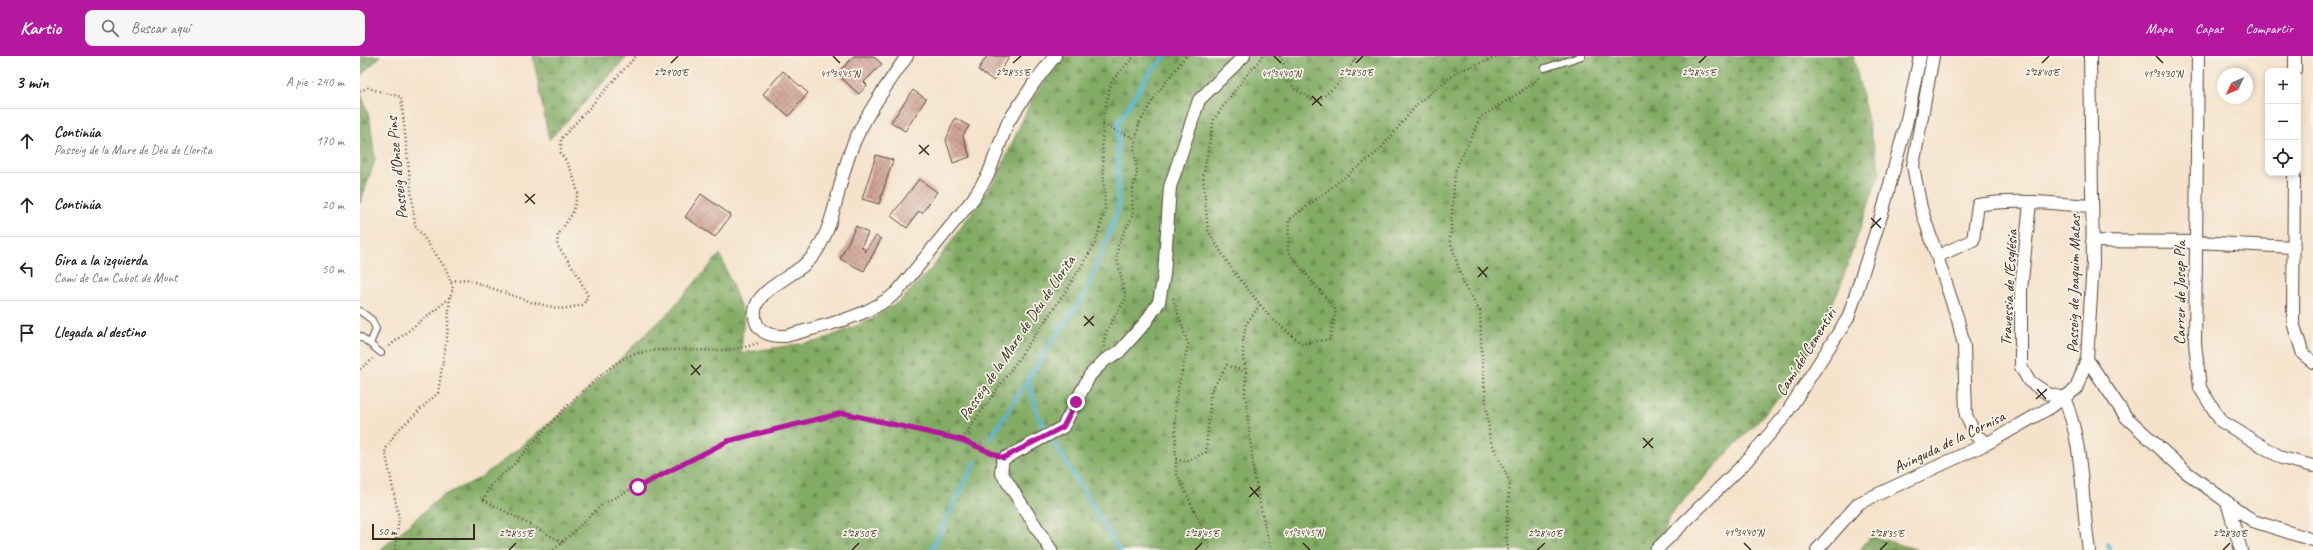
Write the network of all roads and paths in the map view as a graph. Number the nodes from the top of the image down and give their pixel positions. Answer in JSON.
{"nodes":[{"id":1,"x":636,"y":56,"type":"edge"},
{"id":2,"x":906,"y":56,"type":"edge"},
{"id":3,"x":1055,"y":56,"type":"edge"},
{"id":4,"x":1135,"y":56,"type":"edge"},
{"id":5,"x":1186,"y":56,"type":"edge"},
{"id":6,"x":1244,"y":56,"type":"edge"},
{"id":7,"x":1263,"y":56,"type":"edge"},
{"id":8,"x":1280,"y":56,"type":"edge"},
{"id":9,"x":1357,"y":56,"type":"edge"},
{"id":10,"x":1499,"y":56,"type":"edge"},
{"id":11,"x":1536,"y":56,"type":"edge"},
{"id":12,"x":1582,"y":56,"type":"edge"},
{"id":13,"x":1920,"y":56,"type":"edge"},
{"id":14,"x":1933,"y":56,"type":"edge"},
{"id":15,"x":2090,"y":56,"type":"edge"},
{"id":16,"x":2198,"y":56,"type":"edge"},
{"id":17,"x":2296,"y":56,"type":"edge"},
{"id":18,"x":1545,"y":68,"type":"junction"},
{"id":19,"x":2295,"y":68,"type":"edge"},
{"id":20,"x":360,"y":91,"type":"edge"},
{"id":21,"x":1103,"y":125,"type":"junction"},
{"id":22,"x":1136,"y":139,"type":"junction"},
{"id":23,"x":2294,"y":176,"type":"edge"},
{"id":24,"x":2030,"y":203,"type":"junction"},
{"id":25,"x":2092,"y":206,"type":"junction"},
{"id":26,"x":2092,"y":241,"type":"junction"},
{"id":27,"x":2196,"y":242,"type":"junction"},
{"id":28,"x":2294,"y":247,"type":"junction"},
{"id":29,"x":1938,"y":256,"type":"junction"},
{"id":30,"x":451,"y":281,"type":"junction"},
{"id":31,"x":1172,"y":295,"type":"dead end"},
{"id":32,"x":450,"y":297,"type":"junction"},
{"id":33,"x":1260,"y":305,"type":"junction"},
{"id":34,"x":360,"y":311,"type":"edge"},
{"id":35,"x":360,"y":336,"type":"edge"},
{"id":36,"x":776,"y":336,"type":"junction"},
{"id":37,"x":370,"y":344,"type":"junction"},
{"id":38,"x":381,"y":353,"type":"junction"},
{"id":39,"x":2087,"y":359,"type":"junction"},
{"id":40,"x":1105,"y":360,"type":"junction"},
{"id":41,"x":2313,"y":362,"type":"edge"},
{"id":42,"x":360,"y":369,"type":"edge"},
{"id":43,"x":1246,"y":372,"type":"junction"},
{"id":44,"x":2064,"y":398,"type":"junction"},
{"id":45,"x":962,"y":440,"type":"junction"},
{"id":46,"x":1988,"y":443,"type":"junction"},
{"id":47,"x":1003,"y":458,"type":"junction"},
{"id":48,"x":1176,"y":459,"type":"junction"},
{"id":49,"x":2313,"y":466,"type":"edge"},
{"id":50,"x":2227,"y":502,"type":"junction"},
{"id":51,"x":2313,"y":540,"type":"edge"},
{"id":52,"x":562,"y":542,"type":"junction"},
{"id":53,"x":395,"y":550,"type":"edge"},
{"id":54,"x":554,"y":550,"type":"edge"},
{"id":55,"x":1051,"y":550,"type":"edge"},
{"id":56,"x":1210,"y":550,"type":"edge"},
{"id":57,"x":1272,"y":550,"type":"edge"},
{"id":58,"x":1508,"y":550,"type":"edge"},
{"id":59,"x":1656,"y":550,"type":"edge"},
{"id":60,"x":1817,"y":550,"type":"edge"},
{"id":61,"x":2089,"y":550,"type":"edge"},
{"id":62,"x":2241,"y":550,"type":"edge"}],
"edges":[{"from":1,"to":30,"type":"path"},
{"from":2,"to":36,"type":"street"},
{"from":3,"to":36,"type":"street"},
{"from":4,"to":21,"type":"path","name":"Passeig de la Mare de Déu de Llorita"},
{"from":5,"to":22,"type":"path"},
{"from":6,"to":40,"type":"street"},
{"from":7,"to":33,"type":"path"},
{"from":8,"to":9,"type":"path"},
{"from":10,"to":33,"type":"path"},
{"from":11,"to":18,"type":"path"},
{"from":12,"to":18,"type":"lane"},
{"from":13,"to":59,"type":"street","name":"Camí del Cementiri"},
{"from":14,"to":29,"type":"street"},
{"from":15,"to":25,"type":"street","name":"Passeig de Joaquim Matas"},
{"from":16,"to":27,"type":"street","name":"Carrer de Josep Pla"},
{"from":17,"to":19,"type":"street"},
{"from":18,"to":58,"type":"path"},
{"from":20,"to":30,"type":"path","name":"Passeig d'Onze Pins"},
{"from":21,"to":22,"type":"path"},
{"from":21,"to":45,"type":"path","name":"Passeig de la Mare de Déu de Llorita"},
{"from":22,"to":40,"type":"path"},
{"from":23,"to":28,"type":"street"},
{"from":24,"to":25,"type":"street"},
{"from":24,"to":29,"type":"street"},
{"from":24,"to":44,"type":"street","name":"Travessia de l'Església"},
{"from":25,"to":26,"type":"street","name":"Passeig de Joaquim Matas"},
{"from":26,"to":27,"type":"street"},
{"from":26,"to":39,"type":"street","name":"Passeig de Joaquim Matas"},
{"from":27,"to":28,"type":"street"},
{"from":27,"to":49,"type":"street","name":"Carrer de Josep Pla"},
{"from":28,"to":41,"type":"street"},
{"from":29,"to":46,"type":"street"},
{"from":30,"to":32,"type":"path"},
{"from":31,"to":48,"type":"path"},
{"from":32,"to":38,"type":"path"},
{"from":32,"to":53,"type":"path"},
{"from":33,"to":43,"type":"path"},
{"from":34,"to":37,"type":"lane"},
{"from":35,"to":37,"type":"lane"},
{"from":36,"to":52,"type":"path"},
{"from":37,"to":38,"type":"lane"},
{"from":38,"to":42,"type":"path"},
{"from":39,"to":44,"type":"street","name":"Avinguda de la Cornisa"},
{"from":39,"to":50,"type":"street","name":"Passeig de Joaquim Matas"},
{"from":40,"to":47,"type":"street"},
{"from":43,"to":48,"type":"path"},
{"from":43,"to":57,"type":"path"},
{"from":44,"to":46,"type":"street","name":"Avinguda de la Cornisa"},
{"from":44,"to":61,"type":"street"},
{"from":45,"to":47,"type":"path"},
{"from":45,"to":52,"type":"path","name":"Passeig de la Mare de Déu de Llorita"},
{"from":46,"to":60,"type":"street","name":"Avinguda de la Cornisa"},
{"from":47,"to":55,"type":"street"},
{"from":48,"to":56,"type":"path"},
{"from":50,"to":51,"type":"street","name":"Passeig de Joaquim Matas"},
{"from":50,"to":62,"type":"street"},
{"from":52,"to":54,"type":"path","name":"Passeig de la Mare de Déu de Llorita"}]}
